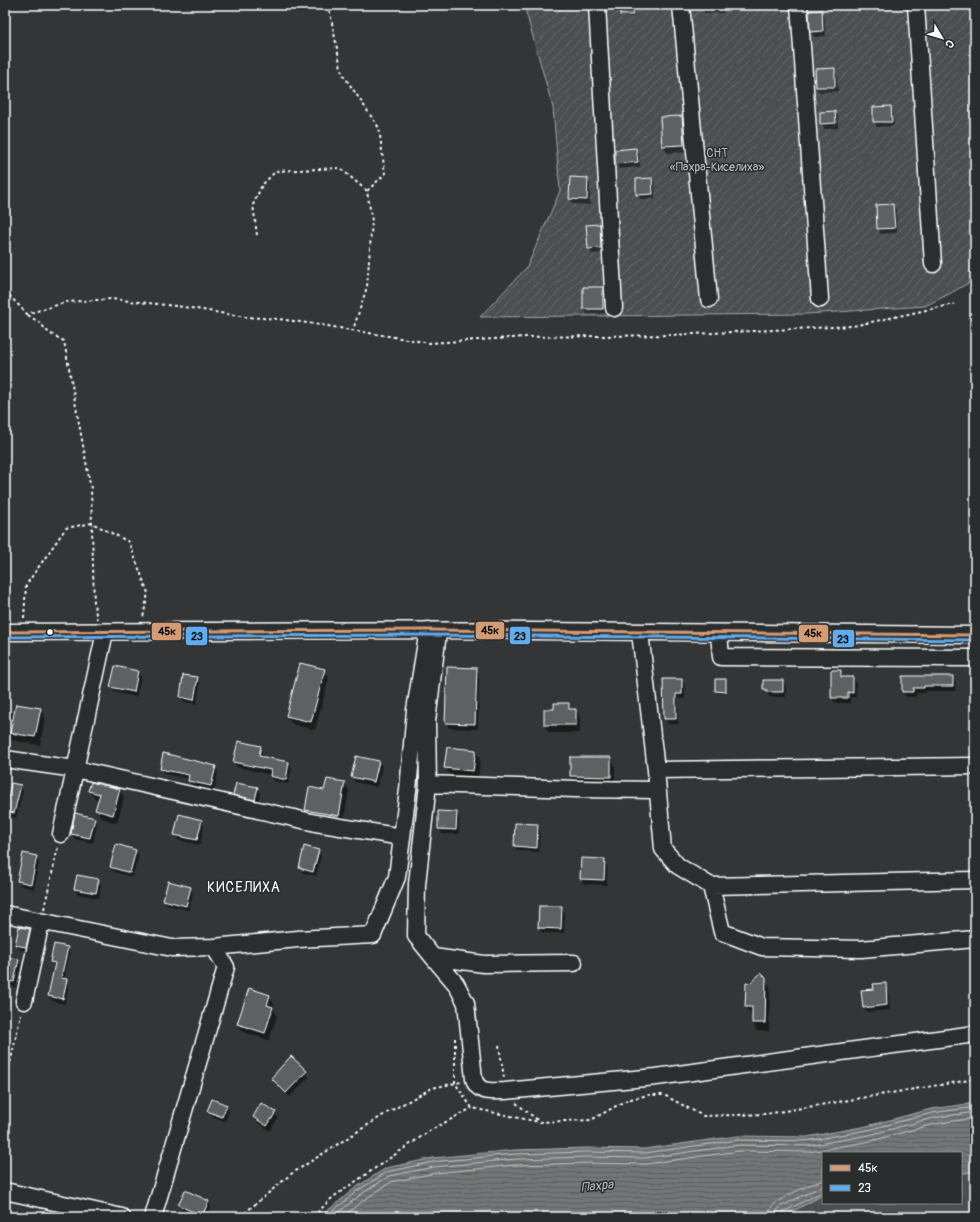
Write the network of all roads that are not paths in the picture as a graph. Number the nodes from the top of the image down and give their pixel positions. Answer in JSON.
{"nodes":[{"id":1,"x":597,"y":5,"type":"edge"},
{"id":2,"x":681,"y":5,"type":"edge"},
{"id":3,"x":799,"y":5,"type":"edge"},
{"id":4,"x":916,"y":5,"type":"edge"},
{"id":5,"x":933,"y":264,"type":"dead end"},
{"id":6,"x":710,"y":299,"type":"dead end"},
{"id":7,"x":820,"y":299,"type":"dead end"},
{"id":8,"x":614,"y":308,"type":"dead end"},
{"id":9,"x":433,"y":630,"type":"junction"},
{"id":10,"x":5,"y":632,"type":"edge"},
{"id":11,"x":102,"y":632,"type":"junction"},
{"id":12,"x":640,"y":632,"type":"junction"},
{"id":13,"x":719,"y":633,"type":"junction"},
{"id":14,"x":975,"y":635,"type":"edge"},
{"id":15,"x":975,"y":658,"type":"edge"},
{"id":16,"x":5,"y":759,"type":"edge"},
{"id":17,"x":975,"y":766,"type":"edge"},
{"id":18,"x":75,"y":769,"type":"junction"},
{"id":19,"x":656,"y":770,"type":"junction"},
{"id":20,"x":428,"y":784,"type":"junction"},
{"id":21,"x":657,"y":790,"type":"junction"},
{"id":22,"x":61,"y":834,"type":"road end"},
{"id":23,"x":402,"y":837,"type":"junction"},
{"id":24,"x":975,"y":880,"type":"edge"},
{"id":25,"x":711,"y":886,"type":"junction"},
{"id":26,"x":5,"y":914,"type":"edge"},
{"id":27,"x":42,"y":922,"type":"junction"},
{"id":28,"x":975,"y":939,"type":"edge"},
{"id":29,"x":214,"y":947,"type":"junction"},
{"id":30,"x":434,"y":957,"type":"junction"},
{"id":31,"x":574,"y":962,"type":"dead end"},
{"id":32,"x":24,"y":1001,"type":"road end"},
{"id":33,"x":975,"y":1034,"type":"edge"},
{"id":34,"x":5,"y":1191,"type":"edge"},
{"id":35,"x":122,"y":1217,"type":"edge"},
{"id":36,"x":153,"y":1217,"type":"edge"}],
"edges":[{"from":1,"to":8,"type":"street"},
{"from":2,"to":6,"type":"street"},
{"from":3,"to":7,"type":"street"},
{"from":4,"to":5,"type":"street"},
{"from":9,"to":11,"type":"street"},
{"from":9,"to":12,"type":"street"},
{"from":9,"to":20,"type":"street"},
{"from":9,"to":23,"type":"street"},
{"from":10,"to":11,"type":"street"},
{"from":11,"to":18,"type":"street"},
{"from":12,"to":13,"type":"street"},
{"from":12,"to":19,"type":"street"},
{"from":13,"to":14,"type":"street"},
{"from":13,"to":15,"type":"street"},
{"from":16,"to":18,"type":"street"},
{"from":17,"to":19,"type":"street"},
{"from":18,"to":22,"type":"street"},
{"from":18,"to":23,"type":"street"},
{"from":19,"to":21,"type":"street"},
{"from":20,"to":21,"type":"street"},
{"from":20,"to":30,"type":"street"},
{"from":21,"to":25,"type":"street"},
{"from":23,"to":29,"type":"street"},
{"from":24,"to":25,"type":"street"},
{"from":25,"to":28,"type":"street"},
{"from":26,"to":27,"type":"street"},
{"from":27,"to":29,"type":"street"},
{"from":27,"to":32,"type":"street"},
{"from":29,"to":36,"type":"street"},
{"from":30,"to":31,"type":"street"},
{"from":30,"to":33,"type":"street"},
{"from":34,"to":35,"type":"street"}]}
